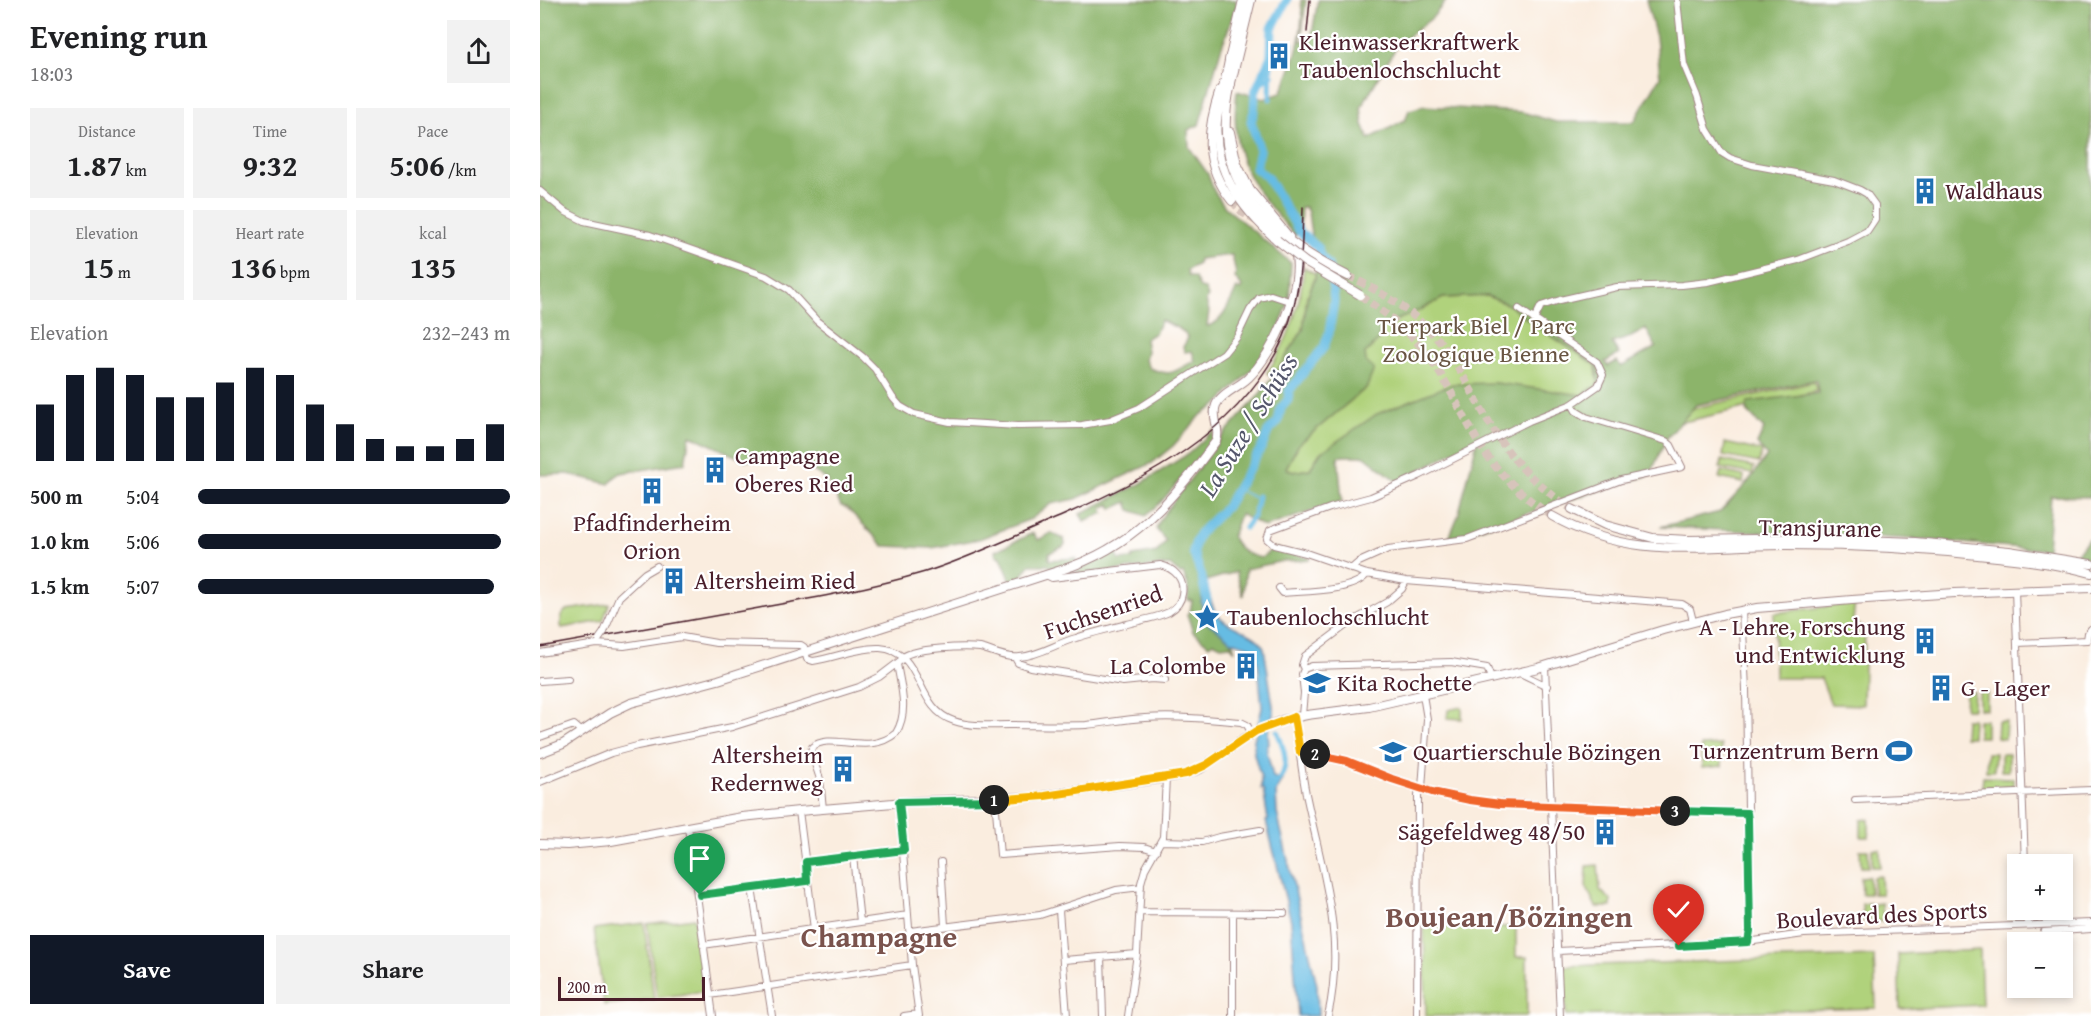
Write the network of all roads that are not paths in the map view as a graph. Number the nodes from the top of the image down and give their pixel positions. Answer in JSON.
{"nodes":[{"id":1,"x":1243,"y":0,"type":"edge"},
{"id":2,"x":1251,"y":0,"type":"edge"},
{"id":3,"x":1677,"y":0,"type":"edge"},
{"id":4,"x":1230,"y":56,"type":"junction"},
{"id":5,"x":1231,"y":84,"type":"junction"},
{"id":6,"x":540,"y":191,"type":"edge"},
{"id":7,"x":1232,"y":201,"type":"tunnel mouth"},
{"id":8,"x":1347,"y":275,"type":"tunnel mouth"},
{"id":9,"x":1360,"y":296,"type":"tunnel mouth"},
{"id":10,"x":1289,"y":301,"type":"junction"},
{"id":11,"x":1519,"y":309,"type":"dead end"},
{"id":12,"x":1534,"y":320,"type":"junction"},
{"id":13,"x":1572,"y":404,"type":"junction"},
{"id":14,"x":1572,"y":509,"type":"tunnel mouth"},
{"id":15,"x":1552,"y":516,"type":"tunnel mouth"},
{"id":16,"x":2091,"y":564,"type":"edge"},
{"id":17,"x":657,"y":566,"type":"dead end"},
{"id":18,"x":1351,"y":569,"type":"junction"},
{"id":19,"x":2091,"y":573,"type":"edge"},
{"id":20,"x":1367,"y":574,"type":"junction"},
{"id":21,"x":1046,"y":575,"type":"junction"},
{"id":22,"x":1406,"y":581,"type":"junction"},
{"id":23,"x":1280,"y":588,"type":"dead end"},
{"id":24,"x":2091,"y":588,"type":"edge"},
{"id":25,"x":2015,"y":590,"type":"junction"},
{"id":26,"x":1742,"y":611,"type":"junction"},
{"id":27,"x":1694,"y":621,"type":"junction"},
{"id":28,"x":2091,"y":629,"type":"edge"},
{"id":29,"x":598,"y":641,"type":"junction"},
{"id":30,"x":2017,"y":643,"type":"junction"},
{"id":31,"x":806,"y":651,"type":"junction"},
{"id":32,"x":540,"y":653,"type":"edge"},
{"id":33,"x":904,"y":657,"type":"junction"},
{"id":34,"x":1015,"y":657,"type":"junction"},
{"id":35,"x":897,"y":664,"type":"junction"},
{"id":36,"x":1545,"y":666,"type":"junction"},
{"id":37,"x":1304,"y":669,"type":"junction"},
{"id":38,"x":1518,"y":672,"type":"junction"},
{"id":39,"x":1491,"y":678,"type":"junction"},
{"id":40,"x":568,"y":679,"type":"dead end"},
{"id":41,"x":1166,"y":680,"type":"dead end"},
{"id":42,"x":540,"y":681,"type":"edge"},
{"id":43,"x":1547,"y":686,"type":"junction"},
{"id":44,"x":1423,"y":695,"type":"junction"},
{"id":45,"x":1298,"y":716,"type":"junction"},
{"id":46,"x":582,"y":732,"type":"junction"},
{"id":47,"x":1254,"y":732,"type":"junction"},
{"id":48,"x":540,"y":736,"type":"edge"},
{"id":49,"x":1300,"y":752,"type":"junction"},
{"id":50,"x":540,"y":753,"type":"edge"},
{"id":51,"x":1166,"y":778,"type":"junction"},
{"id":52,"x":540,"y":782,"type":"edge"},
{"id":53,"x":1422,"y":788,"type":"junction"},
{"id":54,"x":2091,"y":790,"type":"edge"},
{"id":55,"x":2023,"y":792,"type":"junction"},
{"id":56,"x":995,"y":800,"type":"junction"},
{"id":57,"x":1854,"y":800,"type":"dead end"},
{"id":58,"x":899,"y":802,"type":"junction"},
{"id":59,"x":1552,"y":805,"type":"junction"},
{"id":60,"x":823,"y":809,"type":"junction"},
{"id":61,"x":799,"y":811,"type":"junction"},
{"id":62,"x":1747,"y":813,"type":"junction"},
{"id":63,"x":688,"y":827,"type":"junction"},
{"id":64,"x":1260,"y":830,"type":"dead end"},
{"id":65,"x":1161,"y":841,"type":"junction"},
{"id":66,"x":540,"y":844,"type":"edge"},
{"id":67,"x":904,"y":850,"type":"junction"},
{"id":68,"x":1156,"y":850,"type":"junction"},
{"id":69,"x":2025,"y":854,"type":"edge"},
{"id":70,"x":853,"y":856,"type":"junction"},
{"id":71,"x":806,"y":862,"type":"junction"},
{"id":72,"x":941,"y":862,"type":"dead end"},
{"id":73,"x":807,"y":881,"type":"junction"},
{"id":74,"x":1141,"y":887,"type":"junction"},
{"id":75,"x":752,"y":888,"type":"junction"},
{"id":76,"x":697,"y":895,"type":"junction"},
{"id":77,"x":1059,"y":910,"type":"junction"},
{"id":78,"x":1140,"y":912,"type":"junction"},
{"id":79,"x":1233,"y":913,"type":"junction"},
{"id":80,"x":1284,"y":913,"type":"dead end"},
{"id":81,"x":908,"y":915,"type":"junction"},
{"id":82,"x":2028,"y":920,"type":"edge"},
{"id":83,"x":860,"y":922,"type":"junction"},
{"id":84,"x":2091,"y":923,"type":"edge"},
{"id":85,"x":945,"y":926,"type":"junction"},
{"id":86,"x":2028,"y":926,"type":"junction"},
{"id":87,"x":814,"y":929,"type":"junction"},
{"id":88,"x":2091,"y":929,"type":"edge"},
{"id":89,"x":910,"y":930,"type":"junction"},
{"id":90,"x":2044,"y":932,"type":"dead end"},
{"id":91,"x":759,"y":937,"type":"junction"},
{"id":92,"x":1748,"y":942,"type":"junction"},
{"id":93,"x":703,"y":945,"type":"junction"},
{"id":94,"x":1558,"y":951,"type":"junction"},
{"id":95,"x":1137,"y":954,"type":"junction"},
{"id":96,"x":1101,"y":957,"type":"junction"},
{"id":97,"x":1064,"y":960,"type":"junction"},
{"id":98,"x":912,"y":965,"type":"junction"},
{"id":99,"x":767,"y":986,"type":"junction"},
{"id":100,"x":710,"y":995,"type":"junction"},
{"id":101,"x":919,"y":1015,"type":"edge"},
{"id":102,"x":713,"y":1016,"type":"edge"},
{"id":103,"x":772,"y":1016,"type":"edge"},
{"id":104,"x":904,"y":1016,"type":"edge"},
{"id":105,"x":1067,"y":1016,"type":"edge"},
{"id":106,"x":1103,"y":1016,"type":"edge"},
{"id":107,"x":1128,"y":1016,"type":"edge"},
{"id":108,"x":1233,"y":1016,"type":"edge"},
{"id":109,"x":1328,"y":1016,"type":"edge"},
{"id":110,"x":1417,"y":1016,"type":"edge"},
{"id":111,"x":1560,"y":1016,"type":"edge"}],
"edges":[{"from":1,"to":4,"type":"main road"},
{"from":2,"to":5,"type":"main road"},
{"from":3,"to":12,"type":"street"},
{"from":4,"to":7,"type":"main road"},
{"from":4,"to":9,"type":"highway","bridge":true},
{"from":5,"to":8,"type":"highway"},
{"from":5,"to":10,"type":"main road"},
{"from":6,"to":10,"type":"street"},
{"from":10,"to":21,"type":"main road"},
{"from":11,"to":12,"type":"street"},
{"from":12,"to":13,"type":"street"},
{"from":13,"to":18,"type":"street"},
{"from":13,"to":18,"type":"street"},
{"from":14,"to":16,"type":"highway","name":"Transjurane"},
{"from":15,"to":19,"type":"highway","name":"Transjurane"},
{"from":17,"to":29,"type":"street","bridge":true},
{"from":18,"to":20,"type":"street"},
{"from":20,"to":22,"type":"street"},
{"from":20,"to":23,"type":"street"},
{"from":21,"to":31,"type":"main road"},
{"from":21,"to":34,"type":"street","name":"Fuchsenried"},
{"from":22,"to":27,"type":"street"},
{"from":22,"to":37,"type":"street"},
{"from":24,"to":25,"type":"main road"},
{"from":25,"to":26,"type":"main road"},
{"from":25,"to":30,"type":"street"},
{"from":26,"to":27,"type":"main road"},
{"from":26,"to":62,"type":"street"},
{"from":27,"to":36,"type":"main road"},
{"from":28,"to":30,"type":"street"},
{"from":29,"to":31,"type":"street"},
{"from":29,"to":32,"type":"street"},
{"from":30,"to":55,"type":"street"},
{"from":31,"to":33,"type":"street"},
{"from":31,"to":46,"type":"main road"},
{"from":33,"to":34,"type":"street"},
{"from":33,"to":35,"type":"street"},
{"from":33,"to":47,"type":"street"},
{"from":34,"to":41,"type":"street"},
{"from":35,"to":52,"type":"street"},
{"from":35,"to":60,"type":"street"},
{"from":36,"to":38,"type":"main road"},
{"from":36,"to":43,"type":"street"},
{"from":37,"to":39,"type":"street"},
{"from":37,"to":45,"type":"street"},
{"from":38,"to":39,"type":"main road"},
{"from":38,"to":43,"type":"street"},
{"from":39,"to":44,"type":"main road"},
{"from":40,"to":42,"type":"street"},
{"from":43,"to":59,"type":"street"},
{"from":44,"to":45,"type":"main road"},
{"from":44,"to":53,"type":"street"},
{"from":45,"to":47,"type":"main road"},
{"from":45,"to":49,"type":"street"},
{"from":46,"to":48,"type":"street"},
{"from":46,"to":50,"type":"main road"},
{"from":47,"to":51,"type":"main road"},
{"from":49,"to":53,"type":"street"},
{"from":49,"to":109,"type":"street"},
{"from":51,"to":56,"type":"main road"},
{"from":51,"to":65,"type":"street"},
{"from":53,"to":59,"type":"street"},
{"from":53,"to":110,"type":"street"},
{"from":54,"to":55,"type":"street"},
{"from":55,"to":57,"type":"street"},
{"from":55,"to":69,"type":"street"},
{"from":56,"to":58,"type":"main road"},
{"from":56,"to":68,"type":"street"},
{"from":58,"to":60,"type":"main road"},
{"from":58,"to":67,"type":"street"},
{"from":59,"to":62,"type":"street"},
{"from":59,"to":94,"type":"street"},
{"from":60,"to":61,"type":"main road"},
{"from":61,"to":63,"type":"main road"},
{"from":61,"to":71,"type":"street"},
{"from":62,"to":92,"type":"street"},
{"from":63,"to":66,"type":"main road"},
{"from":63,"to":76,"type":"street"},
{"from":64,"to":65,"type":"street"},
{"from":65,"to":68,"type":"street"},
{"from":67,"to":70,"type":"street"},
{"from":67,"to":81,"type":"street"},
{"from":68,"to":74,"type":"street"},
{"from":70,"to":71,"type":"street"},
{"from":70,"to":83,"type":"street"},
{"from":71,"to":73,"type":"street"},
{"from":72,"to":85,"type":"street"},
{"from":73,"to":75,"type":"street"},
{"from":73,"to":87,"type":"street"},
{"from":74,"to":77,"type":"street"},
{"from":74,"to":78,"type":"street"},
{"from":75,"to":76,"type":"street"},
{"from":75,"to":91,"type":"street"},
{"from":76,"to":93,"type":"street"},
{"from":77,"to":85,"type":"street"},
{"from":77,"to":97,"type":"street"},
{"from":78,"to":79,"type":"street"},
{"from":78,"to":95,"type":"street"},
{"from":79,"to":80,"type":"street"},
{"from":79,"to":108,"type":"street"},
{"from":81,"to":83,"type":"street"},
{"from":81,"to":89,"type":"street"},
{"from":82,"to":86,"type":"street"},
{"from":83,"to":87,"type":"street"},
{"from":84,"to":86,"type":"street","name":"Boulevard des Sports"},
{"from":85,"to":89,"type":"street"},
{"from":86,"to":92,"type":"street","name":"Boulevard des Sports"},
{"from":87,"to":91,"type":"street"},
{"from":88,"to":90,"type":"street"},
{"from":89,"to":98,"type":"street"},
{"from":91,"to":93,"type":"street"},
{"from":91,"to":99,"type":"street"},
{"from":92,"to":94,"type":"street","name":"Boulevard des Sports"},
{"from":93,"to":100,"type":"street"},
{"from":94,"to":111,"type":"street"},
{"from":95,"to":96,"type":"street"},
{"from":95,"to":107,"type":"street"},
{"from":96,"to":97,"type":"street"},
{"from":96,"to":106,"type":"street"},
{"from":97,"to":105,"type":"street"},
{"from":98,"to":99,"type":"street"},
{"from":98,"to":101,"type":"street"},
{"from":99,"to":100,"type":"street"},
{"from":99,"to":103,"type":"street"},
{"from":100,"to":102,"type":"street"},
{"from":101,"to":104,"type":"street"}]}
